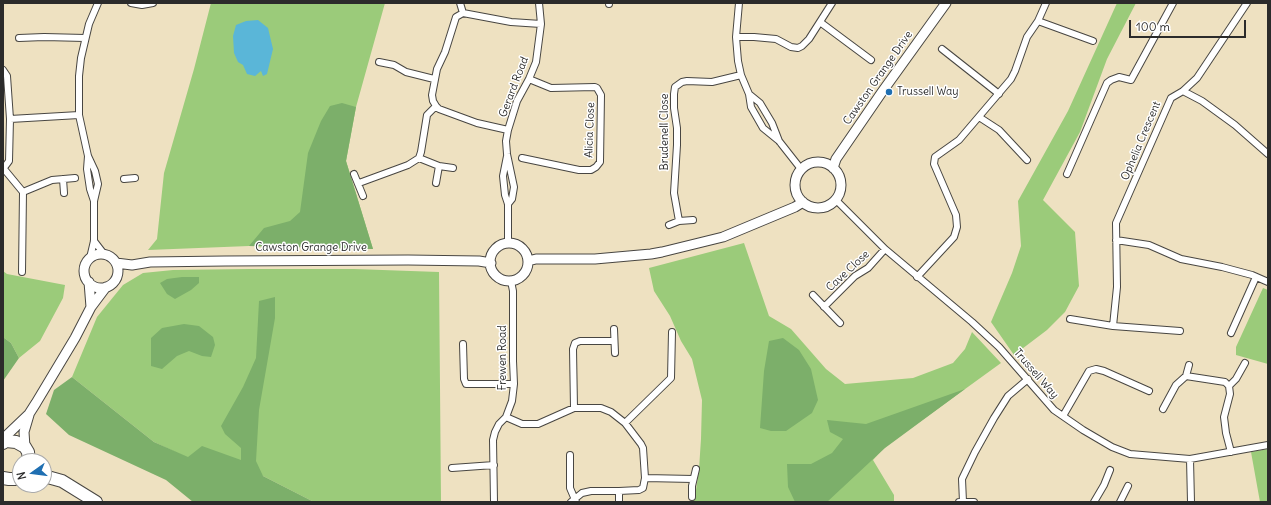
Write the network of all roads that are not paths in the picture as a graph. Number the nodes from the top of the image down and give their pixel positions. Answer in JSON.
{"nodes":[{"id":1,"x":98,"y":3,"type":"edge"},
{"id":2,"x":130,"y":3,"type":"edge"},
{"id":3,"x":153,"y":3,"type":"edge"},
{"id":4,"x":460,"y":3,"type":"edge"},
{"id":5,"x":539,"y":3,"type":"edge"},
{"id":6,"x":739,"y":3,"type":"edge"},
{"id":7,"x":832,"y":3,"type":"edge"},
{"id":8,"x":946,"y":3,"type":"edge"},
{"id":9,"x":1046,"y":3,"type":"edge"},
{"id":10,"x":1172,"y":3,"type":"edge"},
{"id":11,"x":1247,"y":3,"type":"edge"},
{"id":12,"x":463,"y":13,"type":"junction"},
{"id":13,"x":1038,"y":21,"type":"junction"},
{"id":14,"x":820,"y":22,"type":"junction"},
{"id":15,"x":541,"y":24,"type":"junction"},
{"id":16,"x":736,"y":37,"type":"junction"},
{"id":17,"x":18,"y":38,"type":"dead end"},
{"id":18,"x":85,"y":38,"type":"junction"},
{"id":19,"x":1092,"y":42,"type":"dead end"},
{"id":20,"x":942,"y":48,"type":"dead end"},
{"id":21,"x":870,"y":60,"type":"dead end"},
{"id":22,"x":379,"y":62,"type":"dead end"},
{"id":23,"x":3,"y":70,"type":"edge"},
{"id":24,"x":741,"y":76,"type":"junction"},
{"id":25,"x":434,"y":79,"type":"junction"},
{"id":26,"x":529,"y":79,"type":"junction"},
{"id":27,"x":1183,"y":91,"type":"junction"},
{"id":28,"x":749,"y":94,"type":"junction"},
{"id":29,"x":999,"y":94,"type":"junction"},
{"id":30,"x":436,"y":106,"type":"junction"},
{"id":31,"x":79,"y":115,"type":"junction"},
{"id":32,"x":979,"y":117,"type":"junction"},
{"id":33,"x":10,"y":119,"type":"junction"},
{"id":34,"x":508,"y":130,"type":"junction"},
{"id":35,"x":779,"y":141,"type":"junction"},
{"id":36,"x":1268,"y":154,"type":"edge"},
{"id":37,"x":419,"y":158,"type":"junction"},
{"id":38,"x":522,"y":158,"type":"dead end"},
{"id":39,"x":1026,"y":160,"type":"dead end"},
{"id":40,"x":439,"y":166,"type":"junction"},
{"id":41,"x":453,"y":168,"type":"dead end"},
{"id":42,"x":833,"y":168,"type":"junction"},
{"id":43,"x":4,"y":169,"type":"edge"},
{"id":44,"x":801,"y":169,"type":"junction"},
{"id":45,"x":354,"y":174,"type":"dead end"},
{"id":46,"x":1067,"y":174,"type":"dead end"},
{"id":47,"x":75,"y":178,"type":"dead end"},
{"id":48,"x":135,"y":178,"type":"dead end"},
{"id":49,"x":63,"y":179,"type":"junction"},
{"id":50,"x":124,"y":179,"type":"dead end"},
{"id":51,"x":359,"y":183,"type":"junction"},
{"id":52,"x":436,"y":183,"type":"dead end"},
{"id":53,"x":22,"y":192,"type":"junction"},
{"id":54,"x":64,"y":193,"type":"dead end"},
{"id":55,"x":363,"y":196,"type":"dead end"},
{"id":56,"x":835,"y":199,"type":"junction"},
{"id":57,"x":803,"y":202,"type":"junction"},
{"id":58,"x":692,"y":220,"type":"dead end"},
{"id":59,"x":679,"y":221,"type":"junction"},
{"id":60,"x":669,"y":225,"type":"dead end"},
{"id":61,"x":1116,"y":240,"type":"junction"},
{"id":62,"x":94,"y":242,"type":"junction"},
{"id":63,"x":508,"y":243,"type":"junction"},
{"id":64,"x":885,"y":249,"type":"junction"},
{"id":65,"x":104,"y":254,"type":"junction"},
{"id":66,"x":90,"y":258,"type":"junction"},
{"id":67,"x":528,"y":261,"type":"junction"},
{"id":68,"x":116,"y":263,"type":"junction"},
{"id":69,"x":490,"y":263,"type":"junction"},
{"id":70,"x":132,"y":264,"type":"junction"},
{"id":71,"x":22,"y":272,"type":"dead end"},
{"id":72,"x":117,"y":277,"type":"junction"},
{"id":73,"x":1256,"y":277,"type":"junction"},
{"id":74,"x":917,"y":278,"type":"junction"},
{"id":75,"x":511,"y":281,"type":"junction"},
{"id":76,"x":89,"y":282,"type":"junction"},
{"id":77,"x":1268,"y":282,"type":"edge"},
{"id":78,"x":106,"y":287,"type":"junction"},
{"id":79,"x":813,"y":295,"type":"dead end"},
{"id":80,"x":91,"y":306,"type":"junction"},
{"id":81,"x":824,"y":307,"type":"junction"},
{"id":82,"x":1070,"y":319,"type":"dead end"},
{"id":83,"x":840,"y":323,"type":"dead end"},
{"id":84,"x":1113,"y":326,"type":"junction"},
{"id":85,"x":614,"y":329,"type":"dead end"},
{"id":86,"x":1180,"y":331,"type":"dead end"},
{"id":87,"x":672,"y":332,"type":"dead end"},
{"id":88,"x":1231,"y":333,"type":"dead end"},
{"id":89,"x":614,"y":341,"type":"junction"},
{"id":90,"x":463,"y":344,"type":"dead end"},
{"id":91,"x":615,"y":353,"type":"dead end"},
{"id":92,"x":1244,"y":363,"type":"dead end"},
{"id":93,"x":1189,"y":365,"type":"dead end"},
{"id":94,"x":1186,"y":376,"type":"junction"},
{"id":95,"x":1028,"y":379,"type":"junction"},
{"id":96,"x":514,"y":384,"type":"junction"},
{"id":97,"x":1229,"y":386,"type":"junction"},
{"id":98,"x":1149,"y":392,"type":"dead end"},
{"id":99,"x":574,"y":408,"type":"junction"},
{"id":100,"x":1163,"y":409,"type":"dead end"},
{"id":101,"x":29,"y":414,"type":"junction"},
{"id":102,"x":1062,"y":416,"type":"junction"},
{"id":103,"x":506,"y":417,"type":"junction"},
{"id":104,"x":625,"y":423,"type":"junction"},
{"id":105,"x":5,"y":442,"type":"edge"},
{"id":106,"x":1268,"y":445,"type":"edge"},
{"id":107,"x":1231,"y":452,"type":"junction"},
{"id":108,"x":26,"y":453,"type":"edge"},
{"id":109,"x":29,"y":453,"type":"edge"},
{"id":110,"x":570,"y":455,"type":"dead end"},
{"id":111,"x":1190,"y":459,"type":"junction"},
{"id":112,"x":494,"y":465,"type":"junction"},
{"id":113,"x":452,"y":468,"type":"dead end"},
{"id":114,"x":696,"y":469,"type":"dead end"},
{"id":115,"x":1110,"y":470,"type":"dead end"},
{"id":116,"x":52,"y":474,"type":"edge"},
{"id":117,"x":52,"y":478,"type":"edge"},
{"id":118,"x":645,"y":478,"type":"junction"},
{"id":119,"x":693,"y":478,"type":"junction"},
{"id":120,"x":62,"y":481,"type":"junction"},
{"id":121,"x":1128,"y":486,"type":"dead end"},
{"id":122,"x":619,"y":491,"type":"junction"},
{"id":123,"x":692,"y":497,"type":"dead end"},
{"id":124,"x":573,"y":501,"type":"edge"},
{"id":125,"x":96,"y":502,"type":"edge"},
{"id":126,"x":494,"y":502,"type":"edge"},
{"id":127,"x":619,"y":502,"type":"edge"},
{"id":128,"x":959,"y":502,"type":"edge"},
{"id":129,"x":962,"y":502,"type":"edge"},
{"id":130,"x":974,"y":502,"type":"edge"},
{"id":131,"x":1094,"y":502,"type":"edge"},
{"id":132,"x":1120,"y":502,"type":"edge"},
{"id":133,"x":1191,"y":502,"type":"edge"}],
"edges":[{"from":1,"to":18,"type":"street"},
{"from":2,"to":3,"type":"street"},
{"from":4,"to":12,"type":"street"},
{"from":5,"to":15,"type":"street","name":"Gerard Road"},
{"from":6,"to":16,"type":"street"},
{"from":7,"to":14,"type":"street"},
{"from":8,"to":42,"type":"street","name":"Cawston Grange Drive"},
{"from":9,"to":13,"type":"street"},
{"from":10,"to":46,"type":"street"},
{"from":11,"to":27,"type":"street","name":"Ophelia Crescent"},
{"from":12,"to":15,"type":"street"},
{"from":12,"to":25,"type":"street"},
{"from":13,"to":19,"type":"street"},
{"from":13,"to":29,"type":"street"},
{"from":14,"to":16,"type":"street"},
{"from":14,"to":21,"type":"street"},
{"from":15,"to":26,"type":"street","name":"Gerard Road"},
{"from":16,"to":24,"type":"street"},
{"from":17,"to":18,"type":"street"},
{"from":18,"to":31,"type":"street"},
{"from":20,"to":29,"type":"street"},
{"from":22,"to":25,"type":"street"},
{"from":23,"to":33,"type":"street"},
{"from":24,"to":28,"type":"street"},
{"from":24,"to":59,"type":"street","name":"Brudenell Close"},
{"from":25,"to":30,"type":"street"},
{"from":26,"to":34,"type":"street","name":"Gerard Road"},
{"from":26,"to":38,"type":"street","name":"Alicia Close"},
{"from":27,"to":36,"type":"street"},
{"from":27,"to":61,"type":"street","name":"Ophelia Crescent"},
{"from":28,"to":35,"type":"street"},
{"from":28,"to":35,"type":"street"},
{"from":29,"to":32,"type":"street"},
{"from":30,"to":34,"type":"street"},
{"from":30,"to":37,"type":"street"},
{"from":31,"to":33,"type":"street"},
{"from":31,"to":62,"type":"street"},
{"from":32,"to":39,"type":"street"},
{"from":32,"to":74,"type":"street"},
{"from":33,"to":43,"type":"street"},
{"from":34,"to":63,"type":"street","name":"Gerard Road"},
{"from":35,"to":44,"type":"street"},
{"from":37,"to":40,"type":"street"},
{"from":37,"to":51,"type":"street"},
{"from":40,"to":41,"type":"street"},
{"from":40,"to":52,"type":"street"},
{"from":42,"to":44,"type":"street"},
{"from":42,"to":56,"type":"street"},
{"from":43,"to":53,"type":"street"},
{"from":44,"to":57,"type":"street"},
{"from":45,"to":51,"type":"street"},
{"from":47,"to":49,"type":"street"},
{"from":48,"to":50,"type":"street"},
{"from":49,"to":53,"type":"street"},
{"from":49,"to":54,"type":"street"},
{"from":51,"to":55,"type":"street"},
{"from":53,"to":71,"type":"street"},
{"from":56,"to":57,"type":"street"},
{"from":56,"to":64,"type":"street","name":"Trussell Way"},
{"from":57,"to":67,"type":"street"},
{"from":58,"to":59,"type":"street"},
{"from":59,"to":60,"type":"street"},
{"from":61,"to":73,"type":"street"},
{"from":61,"to":84,"type":"street","name":"Ophelia Crescent"},
{"from":62,"to":65,"type":"street"},
{"from":62,"to":66,"type":"street"},
{"from":63,"to":67,"type":"street"},
{"from":63,"to":69,"type":"street"},
{"from":64,"to":74,"type":"street","name":"Trussell Way"},
{"from":64,"to":81,"type":"street","name":"Cave Close"},
{"from":65,"to":66,"type":"street"},
{"from":65,"to":68,"type":"street"},
{"from":66,"to":76,"type":"street"},
{"from":67,"to":75,"type":"street"},
{"from":68,"to":70,"type":"street","name":"Cawston Grange Drive"},
{"from":68,"to":72,"type":"street"},
{"from":69,"to":70,"type":"street","name":"Cawston Grange Drive"},
{"from":69,"to":75,"type":"street"},
{"from":70,"to":72,"type":"street"},
{"from":72,"to":78,"type":"street"},
{"from":73,"to":77,"type":"street"},
{"from":73,"to":88,"type":"street"},
{"from":74,"to":95,"type":"street","name":"Trussell Way"},
{"from":75,"to":96,"type":"street","name":"Frewen Road"},
{"from":76,"to":78,"type":"street"},
{"from":76,"to":80,"type":"street"},
{"from":78,"to":80,"type":"street"},
{"from":79,"to":81,"type":"street","name":"Cave Close"},
{"from":80,"to":101,"type":"street"},
{"from":81,"to":83,"type":"street","name":"Cave Close"},
{"from":82,"to":84,"type":"street"},
{"from":84,"to":86,"type":"street"},
{"from":85,"to":89,"type":"street"},
{"from":87,"to":104,"type":"street"},
{"from":89,"to":91,"type":"street"},
{"from":89,"to":99,"type":"street"},
{"from":90,"to":96,"type":"street"},
{"from":92,"to":97,"type":"street"},
{"from":93,"to":94,"type":"street"},
{"from":94,"to":97,"type":"street"},
{"from":94,"to":100,"type":"street"},
{"from":95,"to":102,"type":"street","name":"Trussell Way"},
{"from":95,"to":129,"type":"street"},
{"from":96,"to":103,"type":"street","name":"Frewen Road"},
{"from":97,"to":107,"type":"street"},
{"from":98,"to":102,"type":"street"},
{"from":99,"to":103,"type":"street"},
{"from":99,"to":104,"type":"street"},
{"from":101,"to":105,"type":"street"},
{"from":101,"to":109,"type":"street"},
{"from":102,"to":111,"type":"street","name":"Trussell Way"},
{"from":103,"to":112,"type":"street","name":"Frewen Road"},
{"from":104,"to":118,"type":"street"},
{"from":105,"to":108,"type":"highway"},
{"from":106,"to":107,"type":"street","name":"Trussell Way"},
{"from":107,"to":111,"type":"street","name":"Trussell Way"},
{"from":110,"to":124,"type":"street"},
{"from":111,"to":133,"type":"street"},
{"from":112,"to":113,"type":"street"},
{"from":112,"to":126,"type":"street","name":"Frewen Road"},
{"from":114,"to":119,"type":"street"},
{"from":115,"to":131,"type":"street"},
{"from":116,"to":120,"type":"highway"},
{"from":117,"to":120,"type":"highway"},
{"from":118,"to":119,"type":"street"},
{"from":118,"to":122,"type":"street"},
{"from":119,"to":123,"type":"street"},
{"from":120,"to":125,"type":"highway"},
{"from":121,"to":132,"type":"street"},
{"from":122,"to":124,"type":"street"},
{"from":122,"to":127,"type":"street"},
{"from":128,"to":129,"type":"street"},
{"from":129,"to":130,"type":"street"}]}
